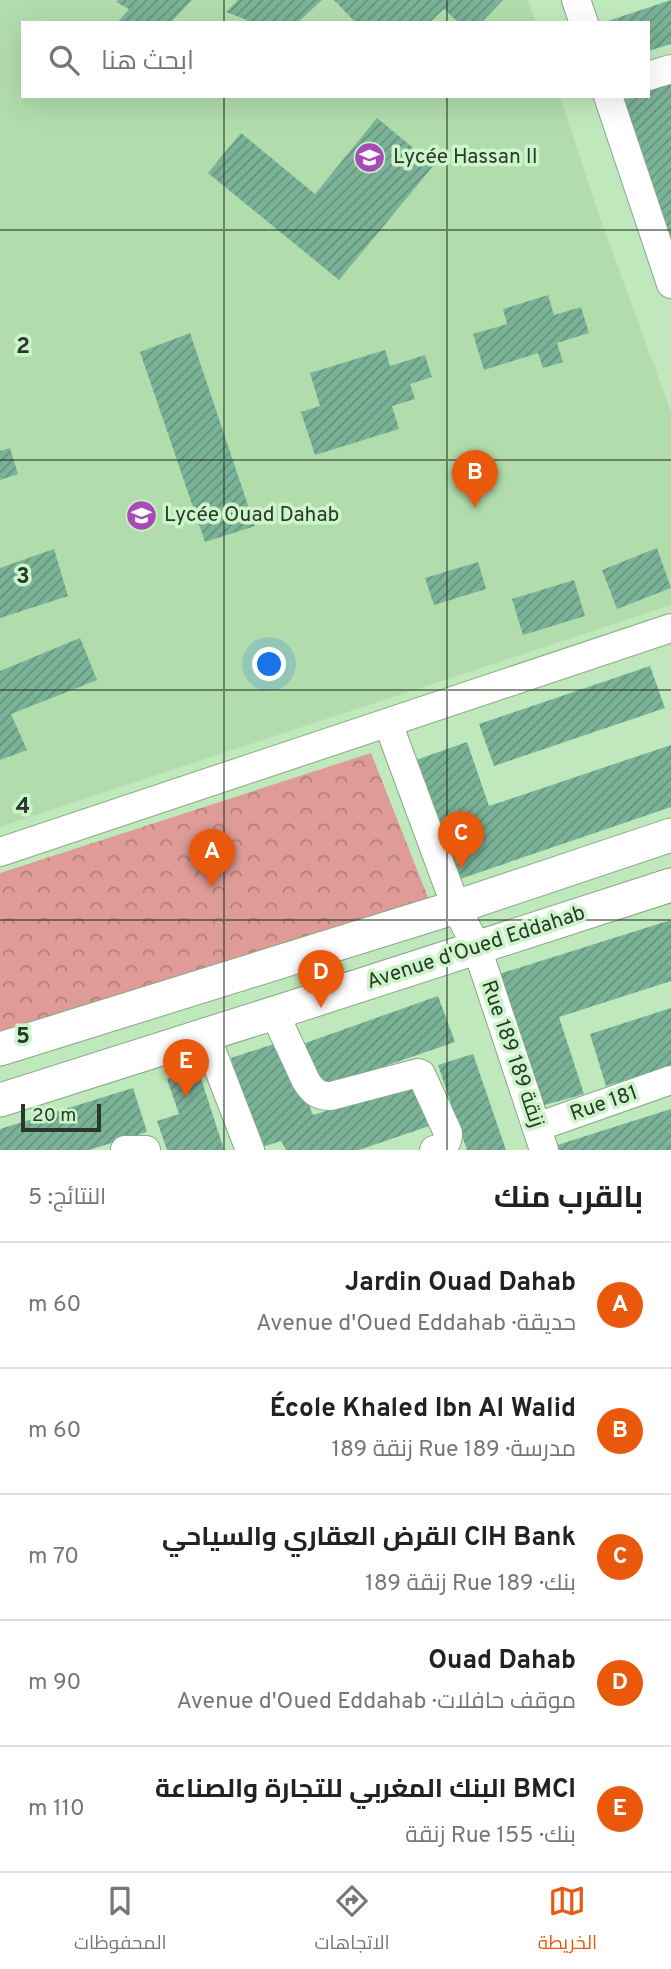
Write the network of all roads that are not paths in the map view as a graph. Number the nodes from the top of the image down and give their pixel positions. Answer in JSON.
{"nodes":[{"id":1,"x":576,"y":0,"type":"edge"},
{"id":2,"x":583,"y":21,"type":"edge"},
{"id":3,"x":671,"y":69,"type":"edge"},
{"id":4,"x":650,"y":75,"type":"edge"},
{"id":5,"x":609,"y":98,"type":"edge"},
{"id":6,"x":671,"y":284,"type":"edge"},
{"id":7,"x":671,"y":628,"type":"edge"},
{"id":8,"x":388,"y":723,"type":"junction"},
{"id":9,"x":671,"y":835,"type":"edge"},
{"id":10,"x":0,"y":852,"type":"edge"},
{"id":11,"x":671,"y":884,"type":"edge"},
{"id":12,"x":456,"y":907,"type":"junction"},
{"id":13,"x":477,"y":948,"type":"junction"},
{"id":14,"x":274,"y":1012,"type":"junction"},
{"id":15,"x":206,"y":1036,"type":"junction"},
{"id":16,"x":0,"y":1049,"type":"edge"},
{"id":17,"x":671,"y":1080,"type":"edge"},
{"id":18,"x":0,"y":1100,"type":"edge"},
{"id":19,"x":541,"y":1139,"type":"edge"},
{"id":20,"x":125,"y":1150,"type":"edge"},
{"id":21,"x":146,"y":1150,"type":"edge"},
{"id":22,"x":250,"y":1150,"type":"edge"},
{"id":23,"x":434,"y":1150,"type":"edge"}],
"edges":[{"from":1,"to":2,"type":"street"},
{"from":3,"to":4,"type":"street"},
{"from":5,"to":6,"type":"street"},
{"from":7,"to":8,"type":"street"},
{"from":8,"to":10,"type":"street"},
{"from":8,"to":12,"type":"street","name":"Rue 189 زنقة 189"},
{"from":9,"to":12,"type":"street"},
{"from":11,"to":13,"type":"street","name":"Avenue d'Oued Eddahab"},
{"from":12,"to":13,"type":"street","name":"Rue 189 زنقة 189"},
{"from":12,"to":16,"type":"street"},
{"from":13,"to":14,"type":"street","name":"Avenue d'Oued Eddahab"},
{"from":13,"to":19,"type":"street","name":"Rue 189 زنقة 189"},
{"from":14,"to":15,"type":"street","name":"Avenue d'Oued Eddahab"},
{"from":14,"to":23,"type":"street"},
{"from":15,"to":18,"type":"street","name":"Avenue d'Oued Eddahab"},
{"from":15,"to":22,"type":"street"},
{"from":17,"to":19,"type":"street","name":"Rue 181"},
{"from":20,"to":21,"type":"street"}]}
